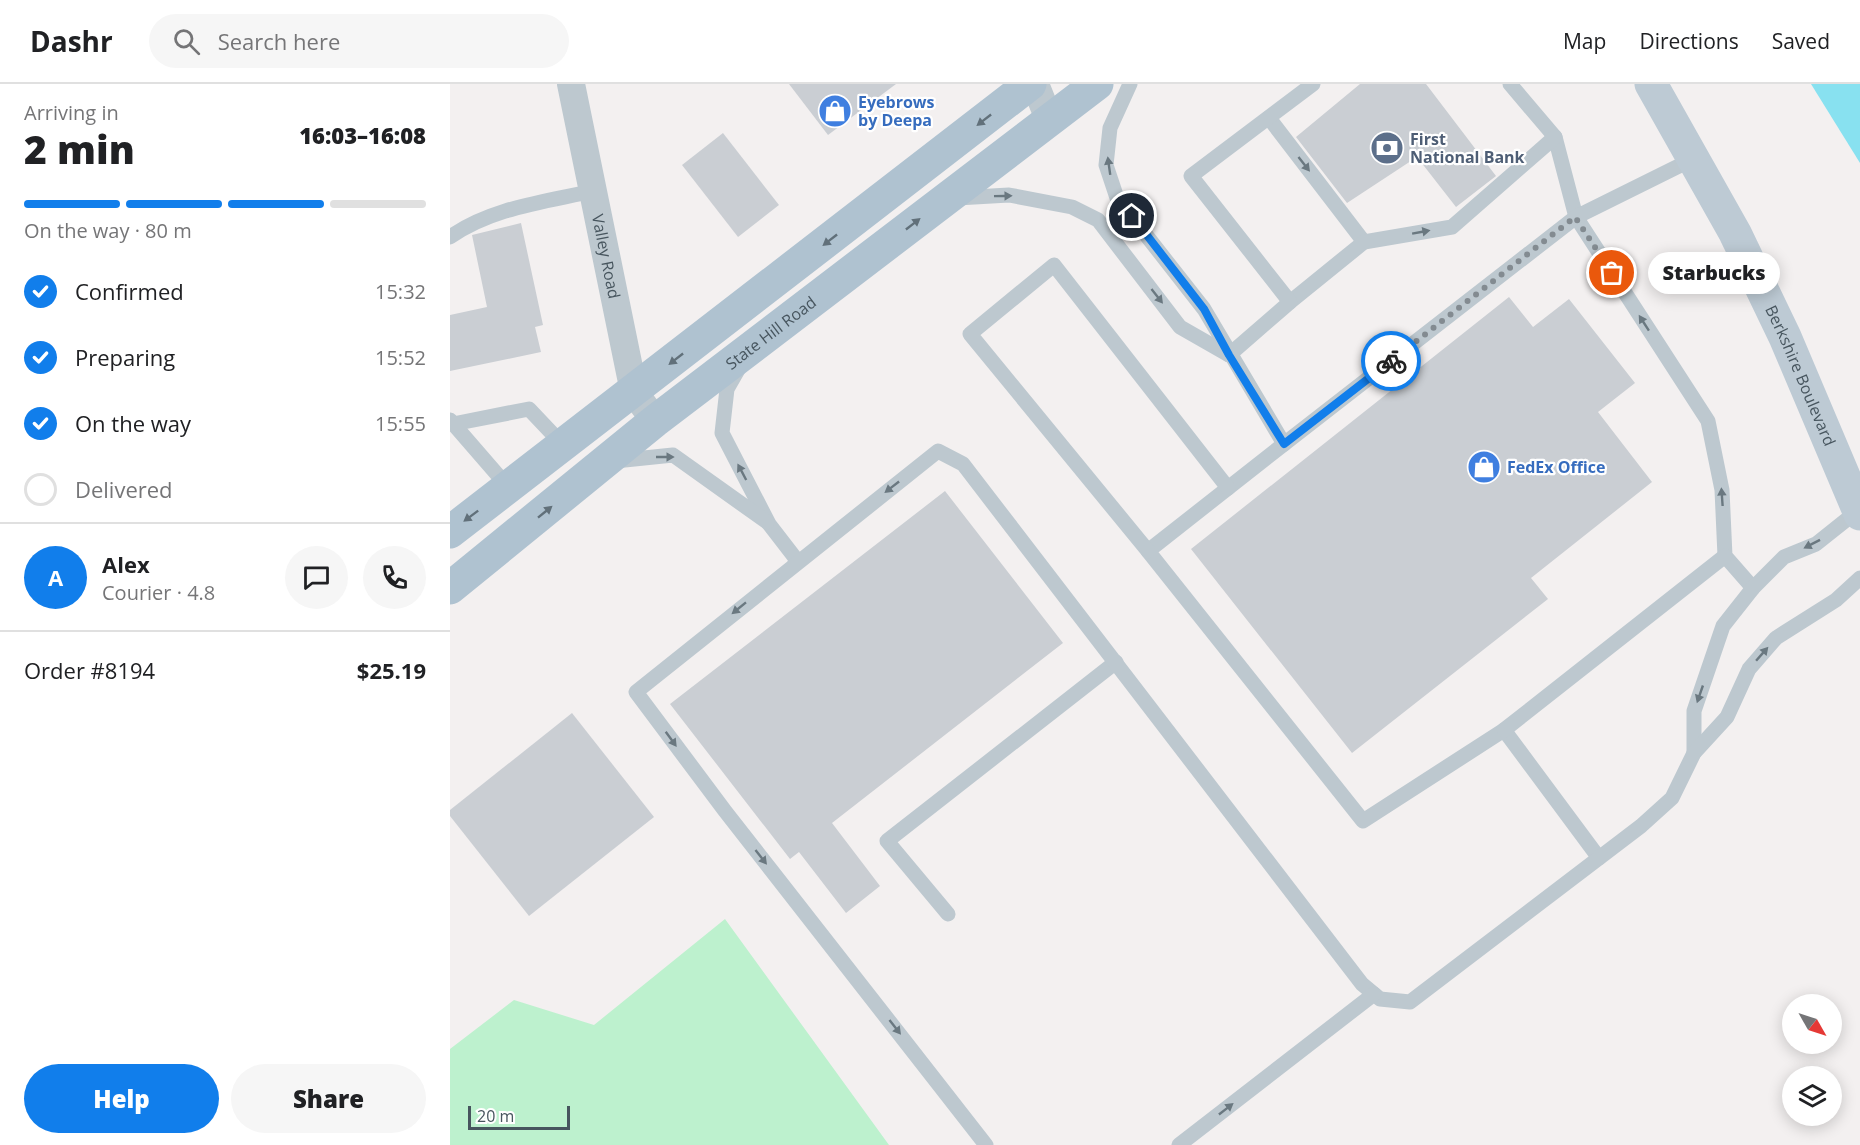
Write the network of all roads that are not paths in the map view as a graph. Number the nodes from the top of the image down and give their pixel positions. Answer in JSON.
{"nodes":[{"id":1,"x":571,"y":84,"type":"edge"},
{"id":2,"x":1030,"y":84,"type":"edge"},
{"id":3,"x":1035,"y":84,"type":"edge"},
{"id":4,"x":1097,"y":84,"type":"edge"},
{"id":5,"x":1130,"y":84,"type":"edge"},
{"id":6,"x":1313,"y":84,"type":"edge"},
{"id":7,"x":1510,"y":84,"type":"edge"},
{"id":8,"x":1651,"y":84,"type":"edge"},
{"id":9,"x":1269,"y":118,"type":"junction"},
{"id":10,"x":1048,"y":120,"type":"junction"},
{"id":11,"x":1555,"y":137,"type":"junction"},
{"id":12,"x":1695,"y":158,"type":"junction"},
{"id":13,"x":593,"y":191,"type":"junction"},
{"id":14,"x":945,"y":199,"type":"junction"},
{"id":15,"x":1575,"y":217,"type":"junction"},
{"id":16,"x":450,"y":237,"type":"edge"},
{"id":17,"x":1364,"y":242,"type":"junction"},
{"id":18,"x":1290,"y":302,"type":"junction"},
{"id":19,"x":748,"y":351,"type":"junction"},
{"id":20,"x":1229,"y":355,"type":"junction"},
{"id":21,"x":634,"y":392,"type":"junction"},
{"id":22,"x":655,"y":421,"type":"junction"},
{"id":23,"x":452,"y":422,"type":"edge"},
{"id":24,"x":1284,"y":444,"type":"junction"},
{"id":25,"x":564,"y":446,"type":"junction"},
{"id":26,"x":607,"y":462,"type":"junction"},
{"id":27,"x":509,"y":488,"type":"junction"},
{"id":28,"x":1228,"y":488,"type":"junction"},
{"id":29,"x":1860,"y":511,"type":"edge"},
{"id":30,"x":769,"y":524,"type":"junction"},
{"id":31,"x":450,"y":532,"type":"edge"},
{"id":32,"x":1148,"y":551,"type":"junction"},
{"id":33,"x":1725,"y":556,"type":"junction"},
{"id":34,"x":795,"y":563,"type":"junction"},
{"id":35,"x":1860,"y":578,"type":"edge"},
{"id":36,"x":450,"y":588,"type":"edge"},
{"id":37,"x":1753,"y":588,"type":"junction"},
{"id":38,"x":1116,"y":663,"type":"junction"},
{"id":39,"x":1504,"y":730,"type":"junction"},
{"id":40,"x":1694,"y":753,"type":"junction"},
{"id":41,"x":1599,"y":858,"type":"junction"},
{"id":42,"x":948,"y":914,"type":"dead end"},
{"id":43,"x":1374,"y":994,"type":"junction"},
{"id":44,"x":986,"y":1145,"type":"edge"},
{"id":45,"x":1179,"y":1145,"type":"edge"}],
"edges":[{"from":1,"to":13,"type":"street","name":"Valley Road"},
{"from":2,"to":21,"type":"main road","one_way":true},
{"from":3,"to":10,"type":"street"},
{"from":4,"to":10,"type":"main road","name":"State Hill Road"},
{"from":20,"to":5,"type":"lane","one_way":true},
{"from":6,"to":9,"type":"lane"},
{"from":7,"to":11,"type":"lane"},
{"from":8,"to":12,"type":"main road","name":"Berkshire Boulevard"},
{"from":9,"to":17,"type":"lane","one_way":true},
{"from":9,"to":18,"type":"lane"},
{"from":10,"to":14,"type":"main road","name":"State Hill Road"},
{"from":11,"to":15,"type":"lane"},
{"from":17,"to":11,"type":"lane","one_way":true},
{"from":12,"to":15,"type":"lane"},
{"from":12,"to":29,"type":"main road","name":"Berkshire Boulevard"},
{"from":13,"to":16,"type":"lane"},
{"from":13,"to":21,"type":"street","name":"Valley Road"},
{"from":19,"to":14,"type":"main road","name":"State Hill Road","one_way":true},
{"from":14,"to":20,"type":"lane","one_way":true},
{"from":15,"to":24,"type":"lane"},
{"from":33,"to":15,"type":"lane","one_way":true},
{"from":17,"to":18,"type":"lane"},
{"from":18,"to":20,"type":"lane"},
{"from":19,"to":22,"type":"main road","name":"State Hill Road"},
{"from":30,"to":19,"type":"lane","one_way":true},
{"from":20,"to":24,"type":"lane"},
{"from":21,"to":22,"type":"street","name":"Valley Road"},
{"from":21,"to":25,"type":"main road"},
{"from":22,"to":26,"type":"main road","name":"State Hill Road"},
{"from":23,"to":25,"type":"lane"},
{"from":23,"to":27,"type":"lane"},
{"from":24,"to":28,"type":"lane"},
{"from":25,"to":27,"type":"main road"},
{"from":26,"to":30,"type":"lane","one_way":true},
{"from":36,"to":26,"type":"main road","name":"State Hill Road","one_way":true},
{"from":27,"to":31,"type":"main road","one_way":true},
{"from":28,"to":32,"type":"lane"},
{"from":28,"to":32,"type":"lane"},
{"from":29,"to":37,"type":"lane","one_way":true},
{"from":30,"to":34,"type":"lane"},
{"from":32,"to":39,"type":"lane"},
{"from":33,"to":37,"type":"lane"},
{"from":33,"to":39,"type":"lane"},
{"from":38,"to":34,"type":"lane","one_way":true},
{"from":34,"to":44,"type":"lane","one_way":true},
{"from":40,"to":35,"type":"lane","one_way":true},
{"from":37,"to":40,"type":"lane","one_way":true},
{"from":38,"to":42,"type":"lane"},
{"from":38,"to":43,"type":"lane"},
{"from":39,"to":41,"type":"lane"},
{"from":40,"to":41,"type":"lane"},
{"from":41,"to":43,"type":"lane"},
{"from":45,"to":43,"type":"lane","one_way":true}]}
